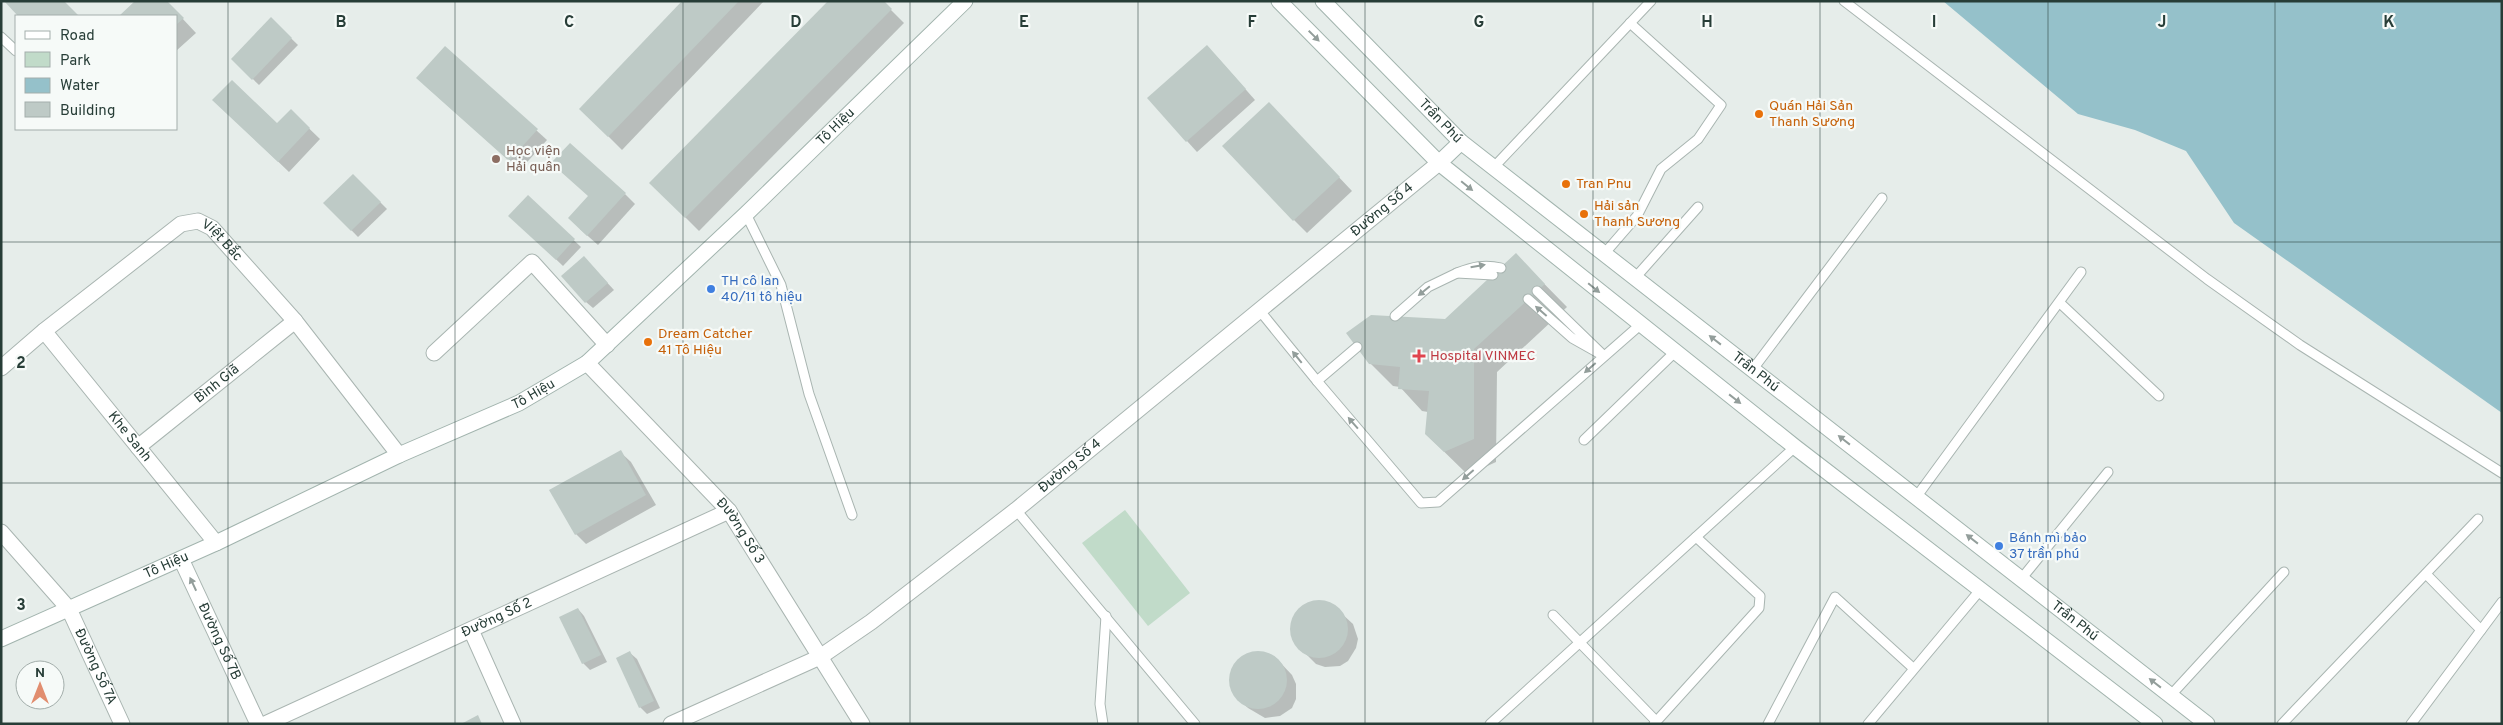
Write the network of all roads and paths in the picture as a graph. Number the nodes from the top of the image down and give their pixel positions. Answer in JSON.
{"nodes":[{"id":1,"x":965,"y":1,"type":"edge"},
{"id":2,"x":1279,"y":1,"type":"edge"},
{"id":3,"x":1323,"y":1,"type":"edge"},
{"id":4,"x":1651,"y":1,"type":"edge"},
{"id":5,"x":1844,"y":1,"type":"edge"},
{"id":6,"x":1630,"y":23,"type":"junction"},
{"id":7,"x":1,"y":36,"type":"edge"},
{"id":8,"x":15,"y":50,"type":"edge"},
{"id":9,"x":1460,"y":142,"type":"junction"},
{"id":10,"x":1439,"y":163,"type":"junction"},
{"id":11,"x":1493,"y":168,"type":"junction"},
{"id":12,"x":1882,"y":198,"type":"dead end"},
{"id":13,"x":1698,"y":207,"type":"dead end"},
{"id":14,"x":746,"y":214,"type":"junction"},
{"id":15,"x":1604,"y":254,"type":"junction"},
{"id":16,"x":1501,"y":268,"type":"dead end"},
{"id":17,"x":1457,"y":272,"type":"junction"},
{"id":18,"x":2081,"y":272,"type":"dead end"},
{"id":19,"x":1493,"y":275,"type":"dead end"},
{"id":20,"x":1635,"y":278,"type":"junction"},
{"id":21,"x":1537,"y":291,"type":"dead end"},
{"id":22,"x":1528,"y":299,"type":"dead end"},
{"id":23,"x":2060,"y":303,"type":"junction"},
{"id":24,"x":1260,"y":311,"type":"junction"},
{"id":25,"x":1395,"y":316,"type":"dead end"},
{"id":26,"x":295,"y":321,"type":"junction"},
{"id":27,"x":1640,"y":324,"type":"junction"},
{"id":28,"x":44,"y":331,"type":"junction"},
{"id":29,"x":607,"y":345,"type":"junction"},
{"id":30,"x":1357,"y":348,"type":"dead end"},
{"id":31,"x":1675,"y":352,"type":"junction"},
{"id":32,"x":434,"y":353,"type":"dead end"},
{"id":33,"x":1604,"y":356,"type":"junction"},
{"id":34,"x":586,"y":363,"type":"junction"},
{"id":35,"x":1,"y":368,"type":"edge"},
{"id":36,"x":1752,"y":369,"type":"junction"},
{"id":37,"x":1317,"y":381,"type":"junction"},
{"id":38,"x":2159,"y":396,"type":"dead end"},
{"id":39,"x":1584,"y":440,"type":"dead end"},
{"id":40,"x":1795,"y":447,"type":"junction"},
{"id":41,"x":138,"y":448,"type":"junction"},
{"id":42,"x":399,"y":455,"type":"junction"},
{"id":43,"x":2108,"y":472,"type":"dead end"},
{"id":44,"x":2502,"y":473,"type":"edge"},
{"id":45,"x":1917,"y":496,"type":"junction"},
{"id":46,"x":1016,"y":510,"type":"junction"},
{"id":47,"x":729,"y":512,"type":"junction"},
{"id":48,"x":852,"y":515,"type":"dead end"},
{"id":49,"x":2478,"y":518,"type":"dead end"},
{"id":50,"x":1,"y":532,"type":"edge"},
{"id":51,"x":1696,"y":537,"type":"junction"},
{"id":52,"x":216,"y":543,"type":"junction"},
{"id":53,"x":181,"y":559,"type":"junction"},
{"id":54,"x":2284,"y":572,"type":"dead end"},
{"id":55,"x":2426,"y":574,"type":"junction"},
{"id":56,"x":2022,"y":578,"type":"junction"},
{"id":57,"x":1981,"y":588,"type":"junction"},
{"id":58,"x":2502,"y":602,"type":"edge"},
{"id":59,"x":68,"y":609,"type":"junction"},
{"id":60,"x":1553,"y":615,"type":"dead end"},
{"id":61,"x":1106,"y":616,"type":"junction"},
{"id":62,"x":471,"y":630,"type":"junction"},
{"id":63,"x":2481,"y":630,"type":"junction"},
{"id":64,"x":1,"y":639,"type":"edge"},
{"id":65,"x":1580,"y":643,"type":"junction"},
{"id":66,"x":820,"y":657,"type":"junction"},
{"id":67,"x":1913,"y":668,"type":"junction"},
{"id":68,"x":2171,"y":695,"type":"junction"},
{"id":69,"x":1655,"y":722,"type":"edge"},
{"id":70,"x":122,"y":724,"type":"edge"},
{"id":71,"x":258,"y":724,"type":"edge"},
{"id":72,"x":266,"y":724,"type":"edge"},
{"id":73,"x":513,"y":724,"type":"edge"},
{"id":74,"x":671,"y":724,"type":"edge"},
{"id":75,"x":862,"y":724,"type":"edge"},
{"id":76,"x":1103,"y":724,"type":"edge"},
{"id":77,"x":1195,"y":724,"type":"edge"},
{"id":78,"x":1490,"y":724,"type":"edge"},
{"id":79,"x":1768,"y":724,"type":"edge"},
{"id":80,"x":1868,"y":724,"type":"edge"},
{"id":81,"x":2155,"y":724,"type":"edge"},
{"id":82,"x":2207,"y":724,"type":"edge"},
{"id":83,"x":2282,"y":724,"type":"edge"},
{"id":84,"x":2411,"y":724,"type":"edge"}],
"edges":[{"from":1,"to":14,"type":"street","name":"Tô Hiệu"},
{"from":2,"to":10,"type":"street","one_way":true},
{"from":3,"to":9,"type":"street","name":"Trần Phú"},
{"from":4,"to":6,"type":"lane"},
{"from":5,"to":44,"type":"lane"},
{"from":6,"to":11,"type":"lane"},
{"from":6,"to":15,"type":"lane"},
{"from":7,"to":8,"type":"lane"},
{"from":9,"to":10,"type":"street","name":"Đường Số 4"},
{"from":9,"to":11,"type":"street","name":"Trần Phú"},
{"from":10,"to":24,"type":"street","name":"Đường Số 4"},
{"from":10,"to":27,"type":"street","one_way":true},
{"from":11,"to":15,"type":"street","name":"Trần Phú"},
{"from":12,"to":36,"type":"lane"},
{"from":13,"to":20,"type":"lane"},
{"from":14,"to":29,"type":"street","name":"Tô Hiệu"},
{"from":14,"to":48,"type":"lane"},
{"from":15,"to":20,"type":"street","name":"Trần Phú"},
{"from":17,"to":16,"type":"lane","one_way":true},
{"from":17,"to":19,"type":"lane"},
{"from":17,"to":25,"type":"lane","one_way":true},
{"from":18,"to":23,"type":"lane"},
{"from":36,"to":20,"type":"street","name":"Trần Phú","one_way":true},
{"from":21,"to":33,"type":"lane"},
{"from":33,"to":22,"type":"lane","one_way":true},
{"from":23,"to":38,"type":"lane"},
{"from":23,"to":45,"type":"lane"},
{"from":37,"to":24,"type":"lane","one_way":true},
{"from":24,"to":46,"type":"street","name":"Đường Số 4"},
{"from":26,"to":28,"type":"street","name":"Việt Bắc"},
{"from":26,"to":41,"type":"street","name":"Bình Giã"},
{"from":26,"to":42,"type":"street","name":"Việt Bắc"},
{"from":27,"to":31,"type":"street"},
{"from":27,"to":33,"type":"lane"},
{"from":28,"to":35,"type":"street","name":"Việt Bắc"},
{"from":28,"to":41,"type":"street","name":"Khe Sanh"},
{"from":29,"to":32,"type":"street"},
{"from":29,"to":34,"type":"street","name":"Tô Hiệu"},
{"from":30,"to":37,"type":"lane"},
{"from":31,"to":39,"type":"lane"},
{"from":31,"to":40,"type":"street","one_way":true},
{"from":33,"to":37,"type":"lane","one_way":true},
{"from":34,"to":42,"type":"street","name":"Tô Hiệu"},
{"from":34,"to":47,"type":"street","name":"Đường Số 3"},
{"from":45,"to":36,"type":"street","name":"Trần Phú","one_way":true},
{"from":40,"to":51,"type":"lane"},
{"from":40,"to":57,"type":"street"},
{"from":41,"to":52,"type":"street","name":"Khe Sanh"},
{"from":42,"to":52,"type":"street","name":"Tô Hiệu"},
{"from":43,"to":56,"type":"lane"},
{"from":56,"to":45,"type":"street","name":"Trần Phú","one_way":true},
{"from":46,"to":61,"type":"lane"},
{"from":46,"to":66,"type":"street","name":"Đường Số 4"},
{"from":47,"to":62,"type":"street","name":"Đường Số 2"},
{"from":47,"to":66,"type":"street","name":"Đường Số 3"},
{"from":49,"to":55,"type":"lane"},
{"from":50,"to":59,"type":"street","name":"Đường Số 7A"},
{"from":51,"to":65,"type":"lane"},
{"from":51,"to":69,"type":"lane"},
{"from":52,"to":53,"type":"street","name":"Tô Hiệu"},
{"from":53,"to":59,"type":"street","name":"Tô Hiệu"},
{"from":71,"to":53,"type":"street","name":"Đường Số 7B","one_way":true},
{"from":54,"to":68,"type":"lane"},
{"from":55,"to":63,"type":"lane"},
{"from":55,"to":83,"type":"lane"},
{"from":68,"to":56,"type":"street","name":"Trần Phú","one_way":true},
{"from":57,"to":67,"type":"lane"},
{"from":57,"to":81,"type":"street"},
{"from":58,"to":63,"type":"lane"},
{"from":59,"to":64,"type":"street","name":"Tô Hiệu"},
{"from":59,"to":70,"type":"street","name":"Đường Số 7A"},
{"from":60,"to":65,"type":"lane"},
{"from":61,"to":76,"type":"lane"},
{"from":61,"to":77,"type":"lane"},
{"from":62,"to":72,"type":"street","name":"Đường Số 2"},
{"from":62,"to":73,"type":"street"},
{"from":63,"to":84,"type":"lane"},
{"from":65,"to":69,"type":"lane"},
{"from":65,"to":78,"type":"lane"},
{"from":66,"to":74,"type":"street","name":"Đường Số 4"},
{"from":66,"to":75,"type":"street","name":"Đường Số 3"},
{"from":67,"to":79,"type":"lane"},
{"from":67,"to":80,"type":"lane"},
{"from":68,"to":82,"type":"street","name":"Trần Phú"}]}
